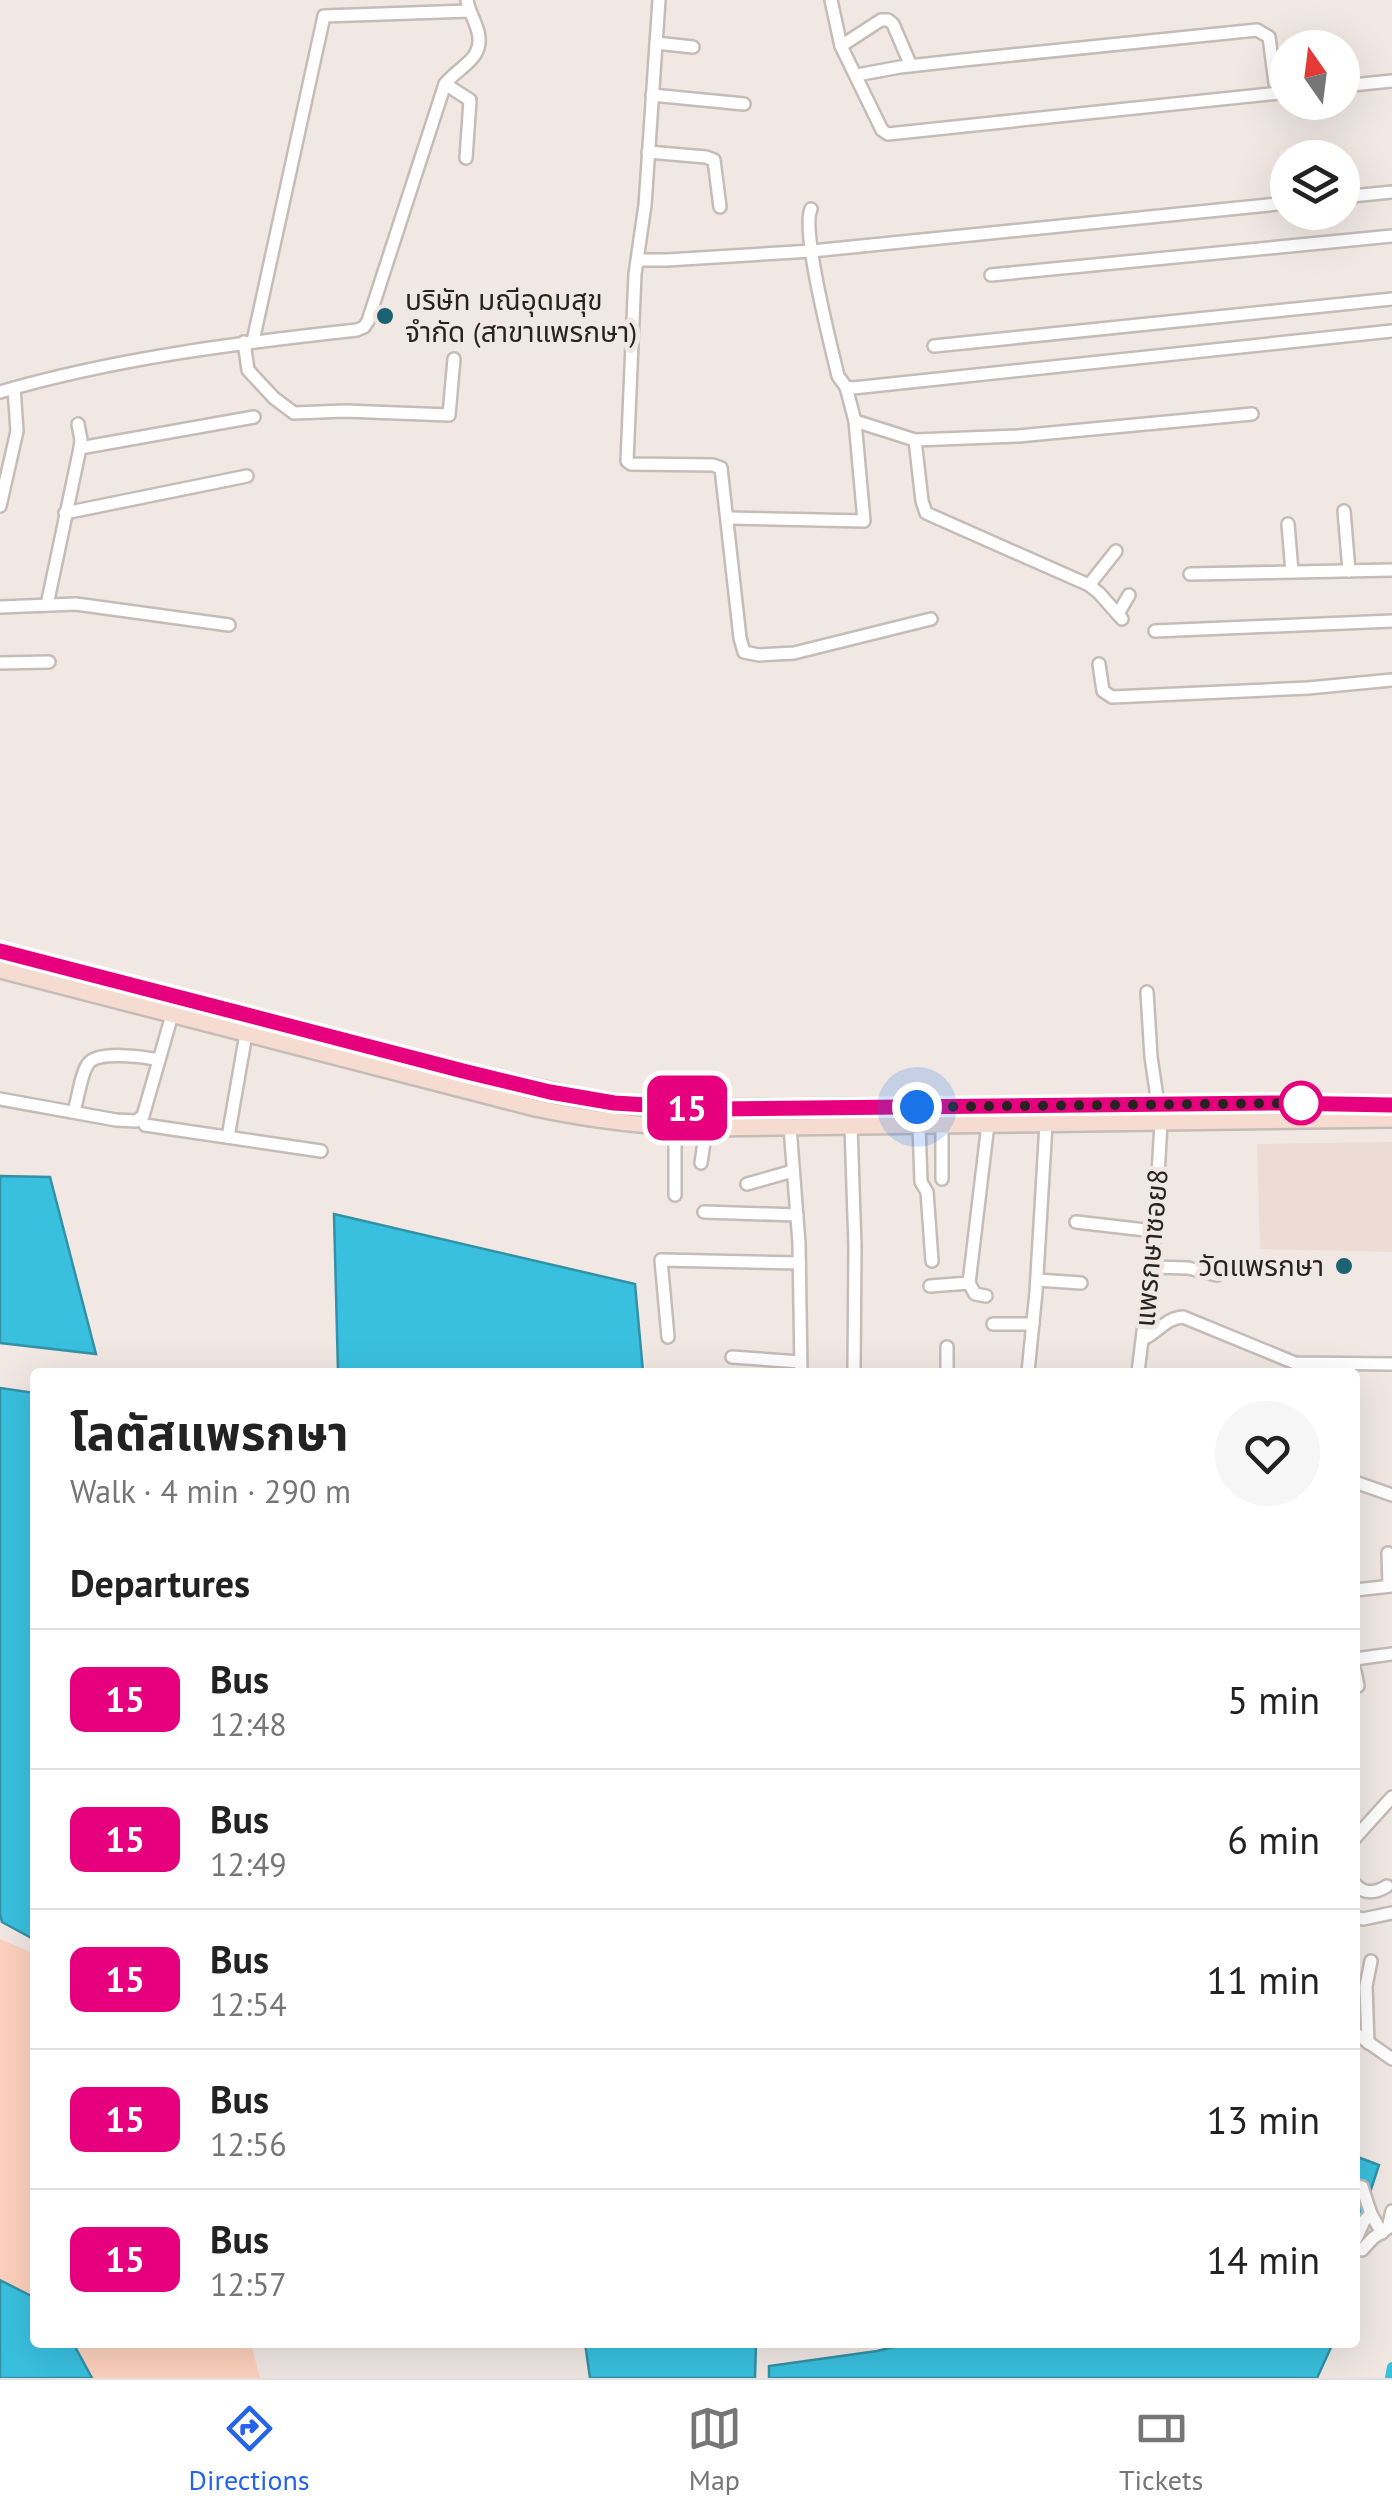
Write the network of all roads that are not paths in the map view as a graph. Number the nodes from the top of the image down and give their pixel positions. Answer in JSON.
{"nodes":[{"id":1,"x":370,"y":0,"type":"edge"},
{"id":2,"x":659,"y":0,"type":"edge"},
{"id":3,"x":830,"y":0,"type":"edge"},
{"id":4,"x":468,"y":6,"type":"edge"},
{"id":5,"x":370,"y":14,"type":"junction"},
{"id":6,"x":656,"y":43,"type":"junction"},
{"id":7,"x":840,"y":46,"type":"junction"},
{"id":8,"x":1270,"y":46,"type":"edge"},
{"id":9,"x":693,"y":47,"type":"dead end"},
{"id":10,"x":911,"y":66,"type":"junction"},
{"id":11,"x":857,"y":76,"type":"junction"},
{"id":12,"x":1392,"y":81,"type":"edge"},
{"id":13,"x":445,"y":84,"type":"junction"},
{"id":14,"x":1360,"y":84,"type":"edge"},
{"id":15,"x":1270,"y":94,"type":"edge"},
{"id":16,"x":652,"y":95,"type":"junction"},
{"id":17,"x":744,"y":104,"type":"dead end"},
{"id":18,"x":648,"y":152,"type":"junction"},
{"id":19,"x":466,"y":158,"type":"dead end"},
{"id":20,"x":1392,"y":192,"type":"edge"},
{"id":21,"x":1360,"y":195,"type":"edge"},
{"id":22,"x":1270,"y":205,"type":"edge"},
{"id":23,"x":720,"y":208,"type":"dead end"},
{"id":24,"x":811,"y":210,"type":"dead end"},
{"id":25,"x":1392,"y":236,"type":"edge"},
{"id":26,"x":812,"y":251,"type":"junction"},
{"id":27,"x":638,"y":260,"type":"junction"},
{"id":28,"x":992,"y":274,"type":"dead end"},
{"id":29,"x":1392,"y":299,"type":"edge"},
{"id":30,"x":1392,"y":331,"type":"edge"},
{"id":31,"x":249,"y":342,"type":"junction"},
{"id":32,"x":934,"y":346,"type":"dead end"},
{"id":33,"x":454,"y":358,"type":"dead end"},
{"id":34,"x":846,"y":386,"type":"junction"},
{"id":35,"x":14,"y":388,"type":"junction"},
{"id":36,"x":0,"y":392,"type":"edge"},
{"id":37,"x":1252,"y":414,"type":"dead end"},
{"id":38,"x":254,"y":417,"type":"dead end"},
{"id":39,"x":855,"y":420,"type":"junction"},
{"id":40,"x":78,"y":424,"type":"dead end"},
{"id":41,"x":916,"y":440,"type":"junction"},
{"id":42,"x":80,"y":448,"type":"junction"},
{"id":43,"x":246,"y":476,"type":"dead end"},
{"id":44,"x":0,"y":506,"type":"edge"},
{"id":45,"x":1344,"y":511,"type":"dead end"},
{"id":46,"x":66,"y":514,"type":"junction"},
{"id":47,"x":728,"y":518,"type":"junction"},
{"id":48,"x":1288,"y":524,"type":"dead end"},
{"id":49,"x":1116,"y":550,"type":"dead end"},
{"id":50,"x":1392,"y":570,"type":"edge"},
{"id":51,"x":1349,"y":571,"type":"junction"},
{"id":52,"x":1292,"y":572,"type":"junction"},
{"id":53,"x":1190,"y":574,"type":"dead end"},
{"id":54,"x":1091,"y":582,"type":"junction"},
{"id":55,"x":1129,"y":595,"type":"dead end"},
{"id":56,"x":48,"y":605,"type":"junction"},
{"id":57,"x":0,"y":607,"type":"edge"},
{"id":58,"x":930,"y":619,"type":"dead end"},
{"id":59,"x":1392,"y":621,"type":"edge"},
{"id":60,"x":228,"y":625,"type":"dead end"},
{"id":61,"x":1155,"y":631,"type":"dead end"},
{"id":62,"x":0,"y":662,"type":"edge"},
{"id":63,"x":49,"y":662,"type":"dead end"},
{"id":64,"x":1099,"y":664,"type":"dead end"},
{"id":65,"x":1392,"y":680,"type":"edge"},
{"id":66,"x":0,"y":951,"type":"edge"},
{"id":67,"x":0,"y":970,"type":"edge"},
{"id":68,"x":153,"y":991,"type":"junction"},
{"id":69,"x":1147,"y":992,"type":"dead end"},
{"id":70,"x":149,"y":1009,"type":"junction"},
{"id":71,"x":172,"y":1015,"type":"junction"},
{"id":72,"x":246,"y":1034,"type":"junction"},
{"id":73,"x":159,"y":1060,"type":"junction"},
{"id":74,"x":0,"y":1099,"type":"edge"},
{"id":75,"x":1158,"y":1104,"type":"junction"},
{"id":76,"x":1392,"y":1105,"type":"edge"},
{"id":77,"x":74,"y":1111,"type":"junction"},
{"id":78,"x":1392,"y":1119,"type":"edge"},
{"id":79,"x":1160,"y":1123,"type":"junction"},
{"id":80,"x":942,"y":1124,"type":"junction"},
{"id":81,"x":988,"y":1124,"type":"junction"},
{"id":82,"x":1046,"y":1124,"type":"junction"},
{"id":83,"x":146,"y":1125,"type":"dead end"},
{"id":84,"x":919,"y":1125,"type":"junction"},
{"id":85,"x":851,"y":1126,"type":"junction"},
{"id":86,"x":790,"y":1127,"type":"junction"},
{"id":87,"x":675,"y":1128,"type":"junction"},
{"id":88,"x":706,"y":1128,"type":"junction"},
{"id":89,"x":228,"y":1137,"type":"junction"},
{"id":90,"x":321,"y":1151,"type":"dead end"},
{"id":91,"x":701,"y":1163,"type":"dead end"},
{"id":92,"x":793,"y":1172,"type":"junction"},
{"id":93,"x":942,"y":1179,"type":"dead end"},
{"id":94,"x":747,"y":1184,"type":"dead end"},
{"id":95,"x":675,"y":1195,"type":"dead end"},
{"id":96,"x":704,"y":1212,"type":"dead end"},
{"id":97,"x":796,"y":1214,"type":"junction"},
{"id":98,"x":1076,"y":1222,"type":"dead end"},
{"id":99,"x":1154,"y":1231,"type":"junction"},
{"id":100,"x":932,"y":1261,"type":"dead end"},
{"id":101,"x":799,"y":1263,"type":"junction"},
{"id":102,"x":1151,"y":1267,"type":"junction"},
{"id":103,"x":1217,"y":1275,"type":"dead end"},
{"id":104,"x":1037,"y":1280,"type":"junction"},
{"id":105,"x":969,"y":1283,"type":"junction"},
{"id":106,"x":1081,"y":1283,"type":"dead end"},
{"id":107,"x":930,"y":1286,"type":"dead end"},
{"id":108,"x":986,"y":1296,"type":"dead end"},
{"id":109,"x":992,"y":1324,"type":"dead end"},
{"id":110,"x":1033,"y":1324,"type":"junction"},
{"id":111,"x":668,"y":1337,"type":"dead end"},
{"id":112,"x":1143,"y":1338,"type":"junction"},
{"id":113,"x":947,"y":1347,"type":"dead end"},
{"id":114,"x":732,"y":1357,"type":"dead end"},
{"id":115,"x":1392,"y":1364,"type":"edge"},
{"id":116,"x":801,"y":1367,"type":"edge"},
{"id":117,"x":854,"y":1368,"type":"edge"},
{"id":118,"x":947,"y":1368,"type":"edge"},
{"id":119,"x":1028,"y":1368,"type":"edge"},
{"id":120,"x":1139,"y":1368,"type":"edge"},
{"id":121,"x":1360,"y":1484,"type":"edge"},
{"id":122,"x":1392,"y":1494,"type":"edge"},
{"id":123,"x":1388,"y":1553,"type":"dead end"},
{"id":124,"x":1390,"y":1586,"type":"edge"},
{"id":125,"x":1360,"y":1589,"type":"edge"},
{"id":126,"x":1392,"y":1654,"type":"edge"},
{"id":127,"x":1360,"y":1657,"type":"edge"},
{"id":128,"x":1392,"y":1797,"type":"edge"},
{"id":129,"x":1360,"y":1832,"type":"edge"},
{"id":130,"x":1387,"y":1886,"type":"dead end"},
{"id":131,"x":1360,"y":1888,"type":"edge"},
{"id":132,"x":1392,"y":1913,"type":"edge"},
{"id":133,"x":1360,"y":1918,"type":"edge"},
{"id":134,"x":1371,"y":1961,"type":"dead end"},
{"id":135,"x":1360,"y":2031,"type":"edge"},
{"id":136,"x":1360,"y":2039,"type":"edge"},
{"id":137,"x":1392,"y":2060,"type":"edge"},
{"id":138,"x":1360,"y":2187,"type":"edge"},
{"id":139,"x":1392,"y":2211,"type":"edge"},
{"id":140,"x":1371,"y":2214,"type":"junction"},
{"id":141,"x":1382,"y":2233,"type":"junction"},
{"id":142,"x":1360,"y":2237,"type":"edge"},
{"id":143,"x":1360,"y":2244,"type":"edge"}],
"edges":[{"from":1,"to":5,"type":"street"},
{"from":2,"to":6,"type":"street"},
{"from":3,"to":7,"type":"street"},
{"from":4,"to":5,"type":"street"},
{"from":4,"to":13,"type":"street"},
{"from":5,"to":31,"type":"street"},
{"from":6,"to":9,"type":"street"},
{"from":6,"to":16,"type":"street"},
{"from":7,"to":10,"type":"street"},
{"from":7,"to":11,"type":"street"},
{"from":8,"to":10,"type":"street"},
{"from":10,"to":11,"type":"street"},
{"from":11,"to":15,"type":"street"},
{"from":12,"to":14,"type":"street"},
{"from":13,"to":19,"type":"street"},
{"from":13,"to":31,"type":"street"},
{"from":16,"to":17,"type":"street"},
{"from":16,"to":18,"type":"street"},
{"from":18,"to":23,"type":"street"},
{"from":18,"to":27,"type":"street"},
{"from":20,"to":21,"type":"street"},
{"from":22,"to":26,"type":"street"},
{"from":24,"to":26,"type":"street"},
{"from":25,"to":28,"type":"street"},
{"from":26,"to":27,"type":"street"},
{"from":26,"to":34,"type":"street"},
{"from":27,"to":47,"type":"street"},
{"from":29,"to":32,"type":"street"},
{"from":30,"to":34,"type":"street"},
{"from":31,"to":33,"type":"street"},
{"from":31,"to":35,"type":"street"},
{"from":34,"to":39,"type":"street"},
{"from":35,"to":36,"type":"street"},
{"from":35,"to":44,"type":"street"},
{"from":37,"to":41,"type":"street"},
{"from":38,"to":42,"type":"street"},
{"from":39,"to":41,"type":"street"},
{"from":39,"to":47,"type":"street"},
{"from":40,"to":42,"type":"street"},
{"from":41,"to":54,"type":"street"},
{"from":42,"to":46,"type":"street"},
{"from":43,"to":46,"type":"street"},
{"from":45,"to":51,"type":"street"},
{"from":46,"to":56,"type":"street"},
{"from":47,"to":58,"type":"street"},
{"from":48,"to":52,"type":"street"},
{"from":49,"to":54,"type":"street"},
{"from":50,"to":51,"type":"street"},
{"from":51,"to":52,"type":"street"},
{"from":52,"to":53,"type":"street"},
{"from":54,"to":55,"type":"street"},
{"from":56,"to":57,"type":"street"},
{"from":56,"to":60,"type":"street"},
{"from":59,"to":61,"type":"street"},
{"from":62,"to":63,"type":"street"},
{"from":64,"to":65,"type":"street"},
{"from":66,"to":68,"type":"main road"},
{"from":67,"to":70,"type":"main road"},
{"from":68,"to":70,"type":"main road"},
{"from":68,"to":75,"type":"main road"},
{"from":69,"to":75,"type":"street"},
{"from":70,"to":71,"type":"main road"},
{"from":71,"to":72,"type":"main road"},
{"from":71,"to":73,"type":"street"},
{"from":72,"to":87,"type":"main road"},
{"from":72,"to":89,"type":"street"},
{"from":73,"to":77,"type":"street"},
{"from":73,"to":77,"type":"street"},
{"from":74,"to":77,"type":"street"},
{"from":75,"to":76,"type":"main road"},
{"from":78,"to":79,"type":"main road"},
{"from":79,"to":82,"type":"main road"},
{"from":79,"to":99,"type":"street","name":"แพรกษาซอย8"},
{"from":80,"to":81,"type":"main road"},
{"from":80,"to":84,"type":"main road"},
{"from":80,"to":93,"type":"street"},
{"from":81,"to":82,"type":"main road"},
{"from":81,"to":105,"type":"street"},
{"from":82,"to":104,"type":"street"},
{"from":83,"to":89,"type":"street"},
{"from":84,"to":85,"type":"main road"},
{"from":84,"to":100,"type":"street"},
{"from":85,"to":86,"type":"main road"},
{"from":85,"to":117,"type":"street"},
{"from":86,"to":88,"type":"main road"},
{"from":86,"to":92,"type":"street"},
{"from":87,"to":88,"type":"main road"},
{"from":87,"to":95,"type":"street"},
{"from":88,"to":91,"type":"street"},
{"from":89,"to":90,"type":"street"},
{"from":92,"to":94,"type":"street"},
{"from":92,"to":97,"type":"street"},
{"from":96,"to":97,"type":"street"},
{"from":97,"to":101,"type":"street"},
{"from":98,"to":99,"type":"street"},
{"from":99,"to":102,"type":"street","name":"แพรกษาซอย8"},
{"from":101,"to":111,"type":"street"},
{"from":101,"to":116,"type":"street"},
{"from":102,"to":103,"type":"street"},
{"from":102,"to":112,"type":"street","name":"แพรกษาซอย8"},
{"from":104,"to":106,"type":"street"},
{"from":104,"to":110,"type":"street"},
{"from":105,"to":107,"type":"street"},
{"from":105,"to":108,"type":"street"},
{"from":109,"to":110,"type":"street"},
{"from":110,"to":119,"type":"street"},
{"from":112,"to":115,"type":"street"},
{"from":112,"to":120,"type":"street","name":"แพรกษาซอย8"},
{"from":113,"to":118,"type":"street"},
{"from":114,"to":116,"type":"street"},
{"from":121,"to":122,"type":"street"},
{"from":123,"to":124,"type":"street"},
{"from":124,"to":125,"type":"street"},
{"from":126,"to":127,"type":"street"},
{"from":128,"to":129,"type":"street"},
{"from":130,"to":131,"type":"street"},
{"from":132,"to":133,"type":"street"},
{"from":134,"to":135,"type":"street"},
{"from":136,"to":137,"type":"street"},
{"from":138,"to":140,"type":"street"},
{"from":139,"to":141,"type":"street"},
{"from":140,"to":141,"type":"street"},
{"from":140,"to":142,"type":"street"},
{"from":141,"to":143,"type":"street"}]}
